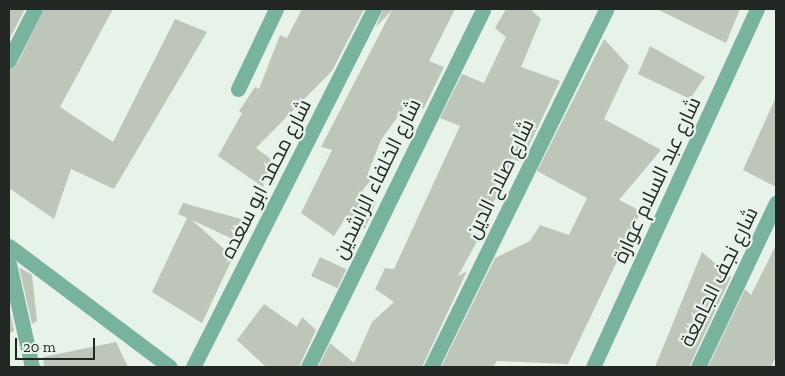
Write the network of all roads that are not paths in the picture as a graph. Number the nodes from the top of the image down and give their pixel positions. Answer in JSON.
{"nodes":[{"id":1,"x":35,"y":9,"type":"edge"},
{"id":2,"x":276,"y":9,"type":"edge"},
{"id":3,"x":374,"y":9,"type":"edge"},
{"id":4,"x":483,"y":9,"type":"edge"},
{"id":5,"x":606,"y":9,"type":"edge"},
{"id":6,"x":757,"y":9,"type":"edge"},
{"id":7,"x":9,"y":60,"type":"edge"},
{"id":8,"x":238,"y":89,"type":"dead end"},
{"id":9,"x":776,"y":203,"type":"edge"},
{"id":10,"x":9,"y":246,"type":"edge"},
{"id":11,"x":9,"y":264,"type":"edge"},
{"id":12,"x":32,"y":367,"type":"edge"},
{"id":13,"x":170,"y":367,"type":"edge"},
{"id":14,"x":193,"y":367,"type":"edge"},
{"id":15,"x":308,"y":367,"type":"edge"},
{"id":16,"x":431,"y":367,"type":"edge"},
{"id":17,"x":593,"y":367,"type":"edge"},
{"id":18,"x":698,"y":367,"type":"edge"}],
"edges":[{"from":1,"to":7,"type":"street"},
{"from":2,"to":8,"type":"street"},
{"from":3,"to":14,"type":"street","name":"شارع محمد ابو سعده"},
{"from":4,"to":15,"type":"street","name":"شارع الخلفاء الراشدين"},
{"from":5,"to":16,"type":"street","name":"شارع صلاح الدين"},
{"from":6,"to":17,"type":"street","name":"شارع عبد السلام عوارة"},
{"from":9,"to":18,"type":"street","name":"شارع نجف الجامعة"},
{"from":10,"to":13,"type":"street"},
{"from":11,"to":12,"type":"street"}]}
